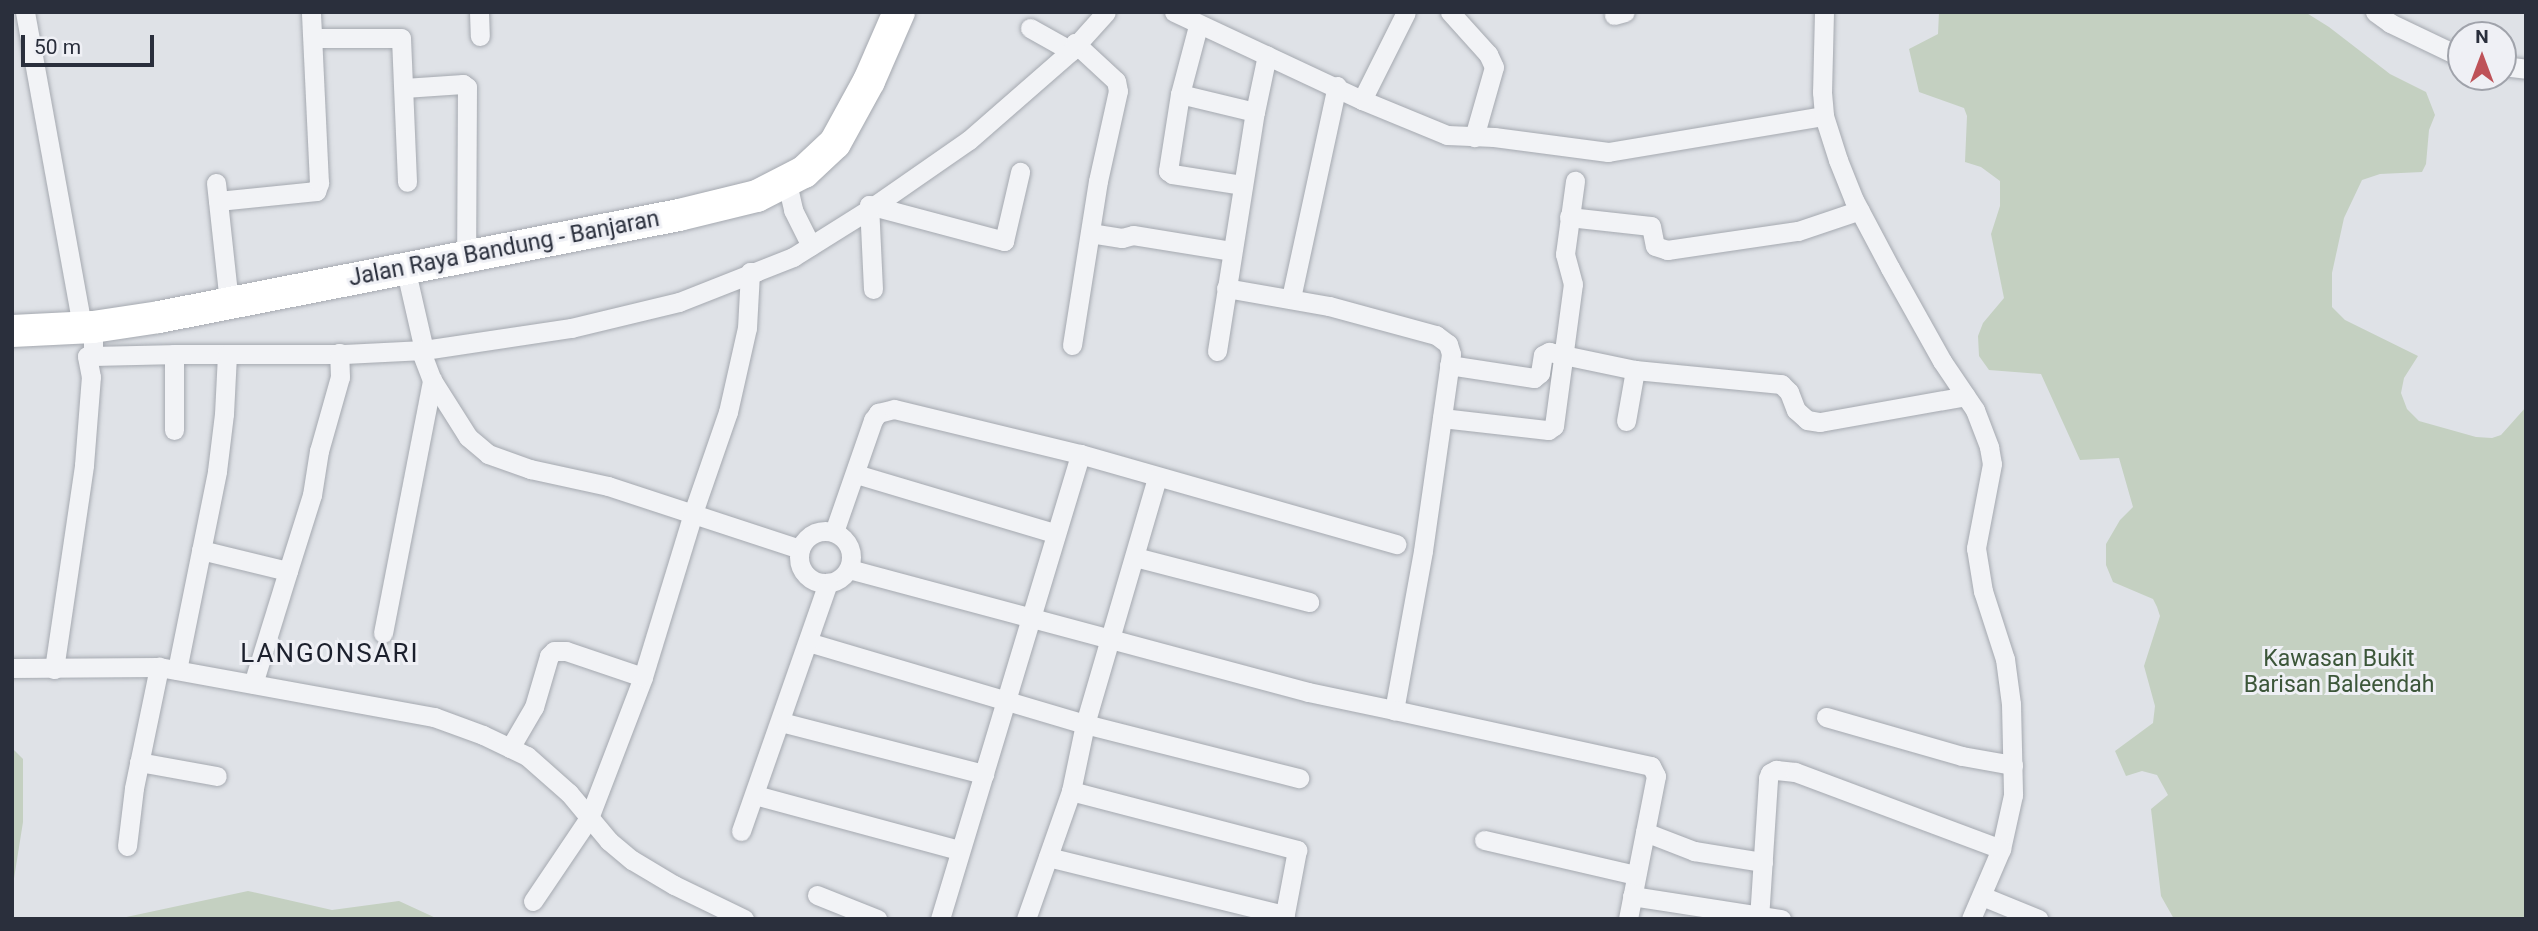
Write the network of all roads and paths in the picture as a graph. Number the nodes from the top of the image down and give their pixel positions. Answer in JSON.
{"nodes":[{"id":1,"x":25,"y":12,"type":"edge"},
{"id":2,"x":311,"y":12,"type":"edge"},
{"id":3,"x":479,"y":12,"type":"edge"},
{"id":4,"x":899,"y":12,"type":"edge"},
{"id":5,"x":1105,"y":12,"type":"edge"},
{"id":6,"x":1174,"y":12,"type":"edge"},
{"id":7,"x":1406,"y":12,"type":"edge"},
{"id":8,"x":1450,"y":12,"type":"edge"},
{"id":9,"x":1824,"y":12,"type":"edge"},
{"id":10,"x":2375,"y":12,"type":"edge"},
{"id":11,"x":1198,"y":26,"type":"junction"},
{"id":12,"x":1030,"y":28,"type":"dead end"},
{"id":13,"x":481,"y":36,"type":"dead end"},
{"id":14,"x":313,"y":38,"type":"junction"},
{"id":15,"x":1074,"y":47,"type":"junction"},
{"id":16,"x":2447,"y":50,"type":"edge"},
{"id":17,"x":1267,"y":55,"type":"junction"},
{"id":18,"x":1337,"y":86,"type":"junction"},
{"id":19,"x":404,"y":88,"type":"junction"},
{"id":20,"x":1180,"y":94,"type":"junction"},
{"id":21,"x":1362,"y":100,"type":"junction"},
{"id":22,"x":1255,"y":112,"type":"junction"},
{"id":23,"x":1824,"y":116,"type":"junction"},
{"id":24,"x":1474,"y":137,"type":"junction"},
{"id":25,"x":1020,"y":172,"type":"dead end"},
{"id":26,"x":1575,"y":181,"type":"dead end"},
{"id":27,"x":407,"y":182,"type":"dead end"},
{"id":28,"x":787,"y":183,"type":"junction"},
{"id":29,"x":1242,"y":185,"type":"junction"},
{"id":30,"x":871,"y":208,"type":"junction"},
{"id":31,"x":1860,"y":210,"type":"junction"},
{"id":32,"x":1569,"y":217,"type":"junction"},
{"id":33,"x":1090,"y":233,"type":"junction"},
{"id":34,"x":811,"y":246,"type":"junction"},
{"id":35,"x":1231,"y":251,"type":"junction"},
{"id":36,"x":466,"y":255,"type":"junction"},
{"id":37,"x":405,"y":267,"type":"junction"},
{"id":38,"x":756,"y":272,"type":"junction"},
{"id":39,"x":1226,"y":288,"type":"junction"},
{"id":40,"x":873,"y":289,"type":"dead end"},
{"id":41,"x":1291,"y":298,"type":"junction"},
{"id":42,"x":229,"y":302,"type":"junction"},
{"id":43,"x":12,"y":331,"type":"edge"},
{"id":44,"x":89,"y":336,"type":"junction"},
{"id":45,"x":1072,"y":345,"type":"dead end"},
{"id":46,"x":424,"y":350,"type":"junction"},
{"id":47,"x":1217,"y":352,"type":"dead end"},
{"id":48,"x":179,"y":354,"type":"junction"},
{"id":49,"x":232,"y":354,"type":"junction"},
{"id":50,"x":344,"y":354,"type":"junction"},
{"id":51,"x":1565,"y":354,"type":"junction"},
{"id":52,"x":1449,"y":365,"type":"junction"},
{"id":53,"x":1635,"y":370,"type":"junction"},
{"id":54,"x":432,"y":380,"type":"junction"},
{"id":55,"x":1966,"y":396,"type":"junction"},
{"id":56,"x":1442,"y":418,"type":"junction"},
{"id":57,"x":1626,"y":421,"type":"dead end"},
{"id":58,"x":174,"y":430,"type":"dead end"},
{"id":59,"x":1080,"y":454,"type":"junction"},
{"id":60,"x":856,"y":474,"type":"junction"},
{"id":61,"x":1157,"y":477,"type":"junction"},
{"id":62,"x":693,"y":513,"type":"junction"},
{"id":63,"x":834,"y":532,"type":"junction"},
{"id":64,"x":1054,"y":533,"type":"junction"},
{"id":65,"x":1396,"y":544,"type":"dead end"},
{"id":66,"x":800,"y":549,"type":"junction"},
{"id":67,"x":201,"y":550,"type":"junction"},
{"id":68,"x":1135,"y":557,"type":"junction"},
{"id":69,"x":849,"y":569,"type":"junction"},
{"id":70,"x":288,"y":571,"type":"junction"},
{"id":71,"x":828,"y":583,"type":"junction"},
{"id":72,"x":1309,"y":602,"type":"dead end"},
{"id":73,"x":1032,"y":616,"type":"junction"},
{"id":74,"x":383,"y":633,"type":"dead end"},
{"id":75,"x":1111,"y":640,"type":"junction"},
{"id":76,"x":808,"y":642,"type":"junction"},
{"id":77,"x":12,"y":668,"type":"edge"},
{"id":78,"x":168,"y":668,"type":"junction"},
{"id":79,"x":54,"y":669,"type":"junction"},
{"id":80,"x":643,"y":677,"type":"junction"},
{"id":81,"x":253,"y":684,"type":"junction"},
{"id":82,"x":1006,"y":700,"type":"junction"},
{"id":83,"x":1394,"y":710,"type":"junction"},
{"id":84,"x":1826,"y":718,"type":"dead end"},
{"id":85,"x":781,"y":722,"type":"junction"},
{"id":86,"x":1085,"y":724,"type":"junction"},
{"id":87,"x":510,"y":748,"type":"junction"},
{"id":88,"x":139,"y":762,"type":"junction"},
{"id":89,"x":2013,"y":765,"type":"junction"},
{"id":90,"x":984,"y":774,"type":"junction"},
{"id":91,"x":217,"y":776,"type":"dead end"},
{"id":92,"x":1299,"y":778,"type":"dead end"},
{"id":93,"x":1071,"y":791,"type":"junction"},
{"id":94,"x":755,"y":795,"type":"junction"},
{"id":95,"x":589,"y":818,"type":"junction"},
{"id":96,"x":741,"y":831,"type":"dead end"},
{"id":97,"x":1645,"y":832,"type":"junction"},
{"id":98,"x":1484,"y":840,"type":"dead end"},
{"id":99,"x":127,"y":846,"type":"dead end"},
{"id":100,"x":2001,"y":849,"type":"junction"},
{"id":101,"x":959,"y":850,"type":"junction"},
{"id":102,"x":1048,"y":857,"type":"junction"},
{"id":103,"x":1763,"y":862,"type":"junction"},
{"id":104,"x":1636,"y":875,"type":"junction"},
{"id":105,"x":817,"y":895,"type":"dead end"},
{"id":106,"x":1632,"y":896,"type":"junction"},
{"id":107,"x":1982,"y":896,"type":"junction"},
{"id":108,"x":533,"y":901,"type":"dead end"},
{"id":109,"x":1759,"y":916,"type":"edge"},
{"id":110,"x":1284,"y":917,"type":"edge"},
{"id":111,"x":744,"y":919,"type":"edge"},
{"id":112,"x":877,"y":919,"type":"edge"},
{"id":113,"x":940,"y":919,"type":"edge"},
{"id":114,"x":1026,"y":919,"type":"edge"},
{"id":115,"x":1628,"y":919,"type":"edge"},
{"id":116,"x":1782,"y":919,"type":"edge"},
{"id":117,"x":1971,"y":919,"type":"edge"},
{"id":118,"x":2038,"y":919,"type":"edge"}],
"edges":[{"from":1,"to":44,"type":"street"},
{"from":2,"to":14,"type":"street"},
{"from":3,"to":13,"type":"street"},
{"from":4,"to":28,"type":"main road","name":"Jalan Raya Bandung - Banjaran"},
{"from":5,"to":15,"type":"street"},
{"from":6,"to":11,"type":"street"},
{"from":7,"to":21,"type":"street"},
{"from":8,"to":24,"type":"street"},
{"from":9,"to":23,"type":"street"},
{"from":10,"to":16,"type":"street"},
{"from":11,"to":17,"type":"street"},
{"from":11,"to":20,"type":"street"},
{"from":12,"to":15,"type":"street"},
{"from":14,"to":19,"type":"street"},
{"from":14,"to":42,"type":"street"},
{"from":15,"to":30,"type":"street"},
{"from":15,"to":33,"type":"street"},
{"from":17,"to":18,"type":"street"},
{"from":17,"to":22,"type":"street"},
{"from":18,"to":21,"type":"street"},
{"from":18,"to":41,"type":"street"},
{"from":19,"to":27,"type":"street"},
{"from":19,"to":36,"type":"street"},
{"from":20,"to":22,"type":"street"},
{"from":20,"to":29,"type":"street"},
{"from":21,"to":24,"type":"street"},
{"from":22,"to":29,"type":"street"},
{"from":23,"to":24,"type":"street"},
{"from":23,"to":31,"type":"street"},
{"from":25,"to":30,"type":"street"},
{"from":26,"to":32,"type":"street"},
{"from":28,"to":34,"type":"street"},
{"from":28,"to":36,"type":"main road","name":"Jalan Raya Bandung - Banjaran"},
{"from":29,"to":35,"type":"street"},
{"from":30,"to":34,"type":"street"},
{"from":30,"to":40,"type":"street"},
{"from":31,"to":32,"type":"street"},
{"from":31,"to":55,"type":"street"},
{"from":32,"to":51,"type":"street"},
{"from":33,"to":35,"type":"street"},
{"from":33,"to":45,"type":"street"},
{"from":34,"to":38,"type":"street"},
{"from":35,"to":39,"type":"street"},
{"from":36,"to":37,"type":"main road","name":"Jalan Raya Bandung - Banjaran"},
{"from":37,"to":42,"type":"main road","name":"Jalan Raya Bandung - Banjaran"},
{"from":37,"to":46,"type":"street"},
{"from":38,"to":46,"type":"street"},
{"from":38,"to":62,"type":"street"},
{"from":39,"to":41,"type":"street"},
{"from":39,"to":47,"type":"street"},
{"from":41,"to":52,"type":"street"},
{"from":42,"to":44,"type":"main road","name":"Jalan Raya Bandung - Banjaran"},
{"from":43,"to":44,"type":"main road","name":"Jalan Raya Bandung - Banjaran"},
{"from":44,"to":48,"type":"street"},
{"from":44,"to":79,"type":"street"},
{"from":46,"to":50,"type":"street"},
{"from":46,"to":54,"type":"street"},
{"from":48,"to":49,"type":"street"},
{"from":48,"to":58,"type":"street"},
{"from":49,"to":50,"type":"street"},
{"from":49,"to":67,"type":"street"},
{"from":50,"to":70,"type":"street"},
{"from":51,"to":52,"type":"street"},
{"from":51,"to":53,"type":"street"},
{"from":51,"to":56,"type":"street"},
{"from":52,"to":56,"type":"street"},
{"from":53,"to":55,"type":"street"},
{"from":53,"to":57,"type":"street"},
{"from":54,"to":62,"type":"street"},
{"from":54,"to":74,"type":"street"},
{"from":55,"to":89,"type":"street"},
{"from":56,"to":83,"type":"street"},
{"from":59,"to":60,"type":"street"},
{"from":59,"to":61,"type":"street"},
{"from":59,"to":64,"type":"street"},
{"from":60,"to":63,"type":"street"},
{"from":60,"to":64,"type":"street"},
{"from":61,"to":65,"type":"street"},
{"from":61,"to":68,"type":"street"},
{"from":62,"to":66,"type":"street"},
{"from":62,"to":80,"type":"street"},
{"from":63,"to":66,"type":"street"},
{"from":63,"to":69,"type":"street"},
{"from":64,"to":73,"type":"street"},
{"from":66,"to":71,"type":"street"},
{"from":67,"to":70,"type":"street"},
{"from":67,"to":78,"type":"street"},
{"from":68,"to":72,"type":"street"},
{"from":68,"to":75,"type":"street"},
{"from":69,"to":71,"type":"street"},
{"from":69,"to":73,"type":"street"},
{"from":70,"to":81,"type":"street"},
{"from":71,"to":76,"type":"street"},
{"from":73,"to":75,"type":"street"},
{"from":73,"to":82,"type":"street"},
{"from":75,"to":83,"type":"street"},
{"from":75,"to":86,"type":"street"},
{"from":76,"to":82,"type":"street"},
{"from":76,"to":85,"type":"street"},
{"from":77,"to":79,"type":"street"},
{"from":78,"to":79,"type":"street"},
{"from":78,"to":81,"type":"street"},
{"from":78,"to":88,"type":"street"},
{"from":80,"to":87,"type":"street"},
{"from":80,"to":95,"type":"street"},
{"from":81,"to":87,"type":"street"},
{"from":82,"to":86,"type":"street"},
{"from":82,"to":90,"type":"street"},
{"from":83,"to":97,"type":"street"},
{"from":84,"to":89,"type":"street"},
{"from":85,"to":90,"type":"street"},
{"from":85,"to":94,"type":"street"},
{"from":86,"to":92,"type":"street"},
{"from":86,"to":93,"type":"street"},
{"from":87,"to":95,"type":"street"},
{"from":88,"to":91,"type":"street"},
{"from":88,"to":99,"type":"street"},
{"from":89,"to":100,"type":"street"},
{"from":90,"to":101,"type":"street"},
{"from":93,"to":102,"type":"street"},
{"from":93,"to":110,"type":"street"},
{"from":94,"to":96,"type":"street"},
{"from":94,"to":101,"type":"street"},
{"from":95,"to":108,"type":"street"},
{"from":95,"to":111,"type":"street"},
{"from":97,"to":103,"type":"street"},
{"from":97,"to":104,"type":"street"},
{"from":98,"to":104,"type":"street"},
{"from":100,"to":103,"type":"street"},
{"from":100,"to":107,"type":"street"},
{"from":101,"to":113,"type":"street"},
{"from":102,"to":110,"type":"street"},
{"from":102,"to":114,"type":"street"},
{"from":103,"to":109,"type":"street"},
{"from":104,"to":106,"type":"street"},
{"from":105,"to":112,"type":"street"},
{"from":106,"to":109,"type":"street"},
{"from":106,"to":115,"type":"street"},
{"from":107,"to":117,"type":"street"},
{"from":107,"to":118,"type":"street"},
{"from":109,"to":116,"type":"street"}]}
